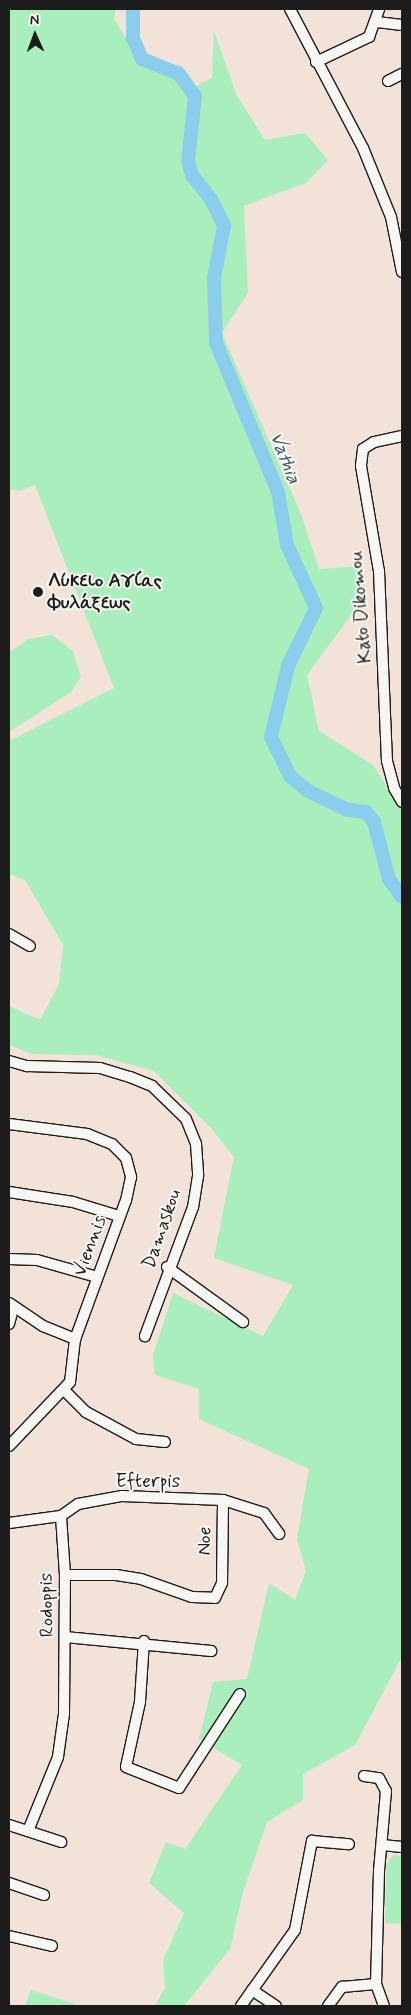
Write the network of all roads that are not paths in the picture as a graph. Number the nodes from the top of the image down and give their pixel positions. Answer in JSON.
{"nodes":[{"id":1,"x":290,"y":9,"type":"edge"},
{"id":2,"x":380,"y":9,"type":"edge"},
{"id":3,"x":377,"y":22,"type":"junction"},
{"id":4,"x":402,"y":25,"type":"edge"},
{"id":5,"x":316,"y":62,"type":"junction"},
{"id":6,"x":402,"y":74,"type":"edge"},
{"id":7,"x":388,"y":81,"type":"dead end"},
{"id":8,"x":402,"y":269,"type":"edge"},
{"id":9,"x":402,"y":436,"type":"edge"},
{"id":10,"x":402,"y":802,"type":"edge"},
{"id":11,"x":9,"y":934,"type":"edge"},
{"id":12,"x":30,"y":946,"type":"dead end"},
{"id":13,"x":9,"y":1060,"type":"edge"},
{"id":14,"x":9,"y":1124,"type":"edge"},
{"id":15,"x":9,"y":1192,"type":"edge"},
{"id":16,"x":119,"y":1216,"type":"junction"},
{"id":17,"x":9,"y":1259,"type":"edge"},
{"id":18,"x":167,"y":1267,"type":"junction"},
{"id":19,"x":97,"y":1277,"type":"junction"},
{"id":20,"x":11,"y":1306,"type":"edge"},
{"id":21,"x":243,"y":1322,"type":"dead end"},
{"id":22,"x":9,"y":1324,"type":"edge"},
{"id":23,"x":145,"y":1336,"type":"dead end"},
{"id":24,"x":75,"y":1339,"type":"junction"},
{"id":25,"x":65,"y":1391,"type":"junction"},
{"id":26,"x":165,"y":1442,"type":"dead end"},
{"id":27,"x":9,"y":1446,"type":"edge"},
{"id":28,"x":223,"y":1500,"type":"junction"},
{"id":29,"x":61,"y":1516,"type":"junction"},
{"id":30,"x":9,"y":1523,"type":"edge"},
{"id":31,"x":279,"y":1534,"type":"dead end"},
{"id":32,"x":65,"y":1575,"type":"junction"},
{"id":33,"x":65,"y":1637,"type":"junction"},
{"id":34,"x":144,"y":1641,"type":"junction"},
{"id":35,"x":211,"y":1651,"type":"dead end"},
{"id":36,"x":240,"y":1694,"type":"dead end"},
{"id":37,"x":364,"y":1776,"type":"dead end"},
{"id":38,"x":9,"y":1825,"type":"edge"},
{"id":39,"x":28,"y":1831,"type":"junction"},
{"id":40,"x":61,"y":1842,"type":"dead end"},
{"id":41,"x":349,"y":1844,"type":"dead end"},
{"id":42,"x":382,"y":1845,"type":"junction"},
{"id":43,"x":402,"y":1847,"type":"edge"},
{"id":44,"x":9,"y":1883,"type":"edge"},
{"id":45,"x":44,"y":1895,"type":"dead end"},
{"id":46,"x":9,"y":1936,"type":"edge"},
{"id":47,"x":52,"y":1946,"type":"dead end"},
{"id":48,"x":376,"y":1984,"type":"junction"},
{"id":49,"x":252,"y":1990,"type":"junction"},
{"id":50,"x":241,"y":2006,"type":"edge"},
{"id":51,"x":276,"y":2006,"type":"edge"},
{"id":52,"x":328,"y":2006,"type":"edge"},
{"id":53,"x":384,"y":2006,"type":"edge"}],
"edges":[{"from":1,"to":5,"type":"street"},
{"from":2,"to":3,"type":"street"},
{"from":3,"to":4,"type":"street"},
{"from":3,"to":5,"type":"street"},
{"from":5,"to":8,"type":"street"},
{"from":6,"to":7,"type":"street"},
{"from":9,"to":10,"type":"street","name":"Kato Dikomou"},
{"from":11,"to":12,"type":"street"},
{"from":13,"to":18,"type":"street","name":"Damaskou"},
{"from":14,"to":16,"type":"street","name":"Viennis"},
{"from":15,"to":16,"type":"street"},
{"from":16,"to":19,"type":"street","name":"Viennis"},
{"from":17,"to":19,"type":"street"},
{"from":18,"to":21,"type":"street"},
{"from":18,"to":23,"type":"street","name":"Damaskou"},
{"from":19,"to":24,"type":"street","name":"Viennis"},
{"from":20,"to":22,"type":"street"},
{"from":20,"to":24,"type":"street"},
{"from":24,"to":25,"type":"street","name":"Viennis"},
{"from":25,"to":26,"type":"street"},
{"from":25,"to":27,"type":"street","name":"Viennis"},
{"from":28,"to":29,"type":"street","name":"Efterpis"},
{"from":28,"to":31,"type":"street","name":"Efterpis"},
{"from":28,"to":32,"type":"street","name":"Noe"},
{"from":29,"to":30,"type":"street","name":"Efterpis"},
{"from":29,"to":32,"type":"street","name":"Rodoppis"},
{"from":32,"to":33,"type":"street","name":"Rodoppis"},
{"from":33,"to":34,"type":"street"},
{"from":33,"to":39,"type":"street","name":"Rodoppis"},
{"from":34,"to":35,"type":"street"},
{"from":34,"to":36,"type":"street"},
{"from":37,"to":42,"type":"street"},
{"from":38,"to":39,"type":"street"},
{"from":39,"to":40,"type":"street"},
{"from":41,"to":49,"type":"street"},
{"from":42,"to":43,"type":"street"},
{"from":42,"to":48,"type":"street"},
{"from":44,"to":45,"type":"street"},
{"from":46,"to":47,"type":"street"},
{"from":48,"to":52,"type":"street"},
{"from":48,"to":53,"type":"street"},
{"from":49,"to":50,"type":"street"},
{"from":49,"to":51,"type":"street"}]}
